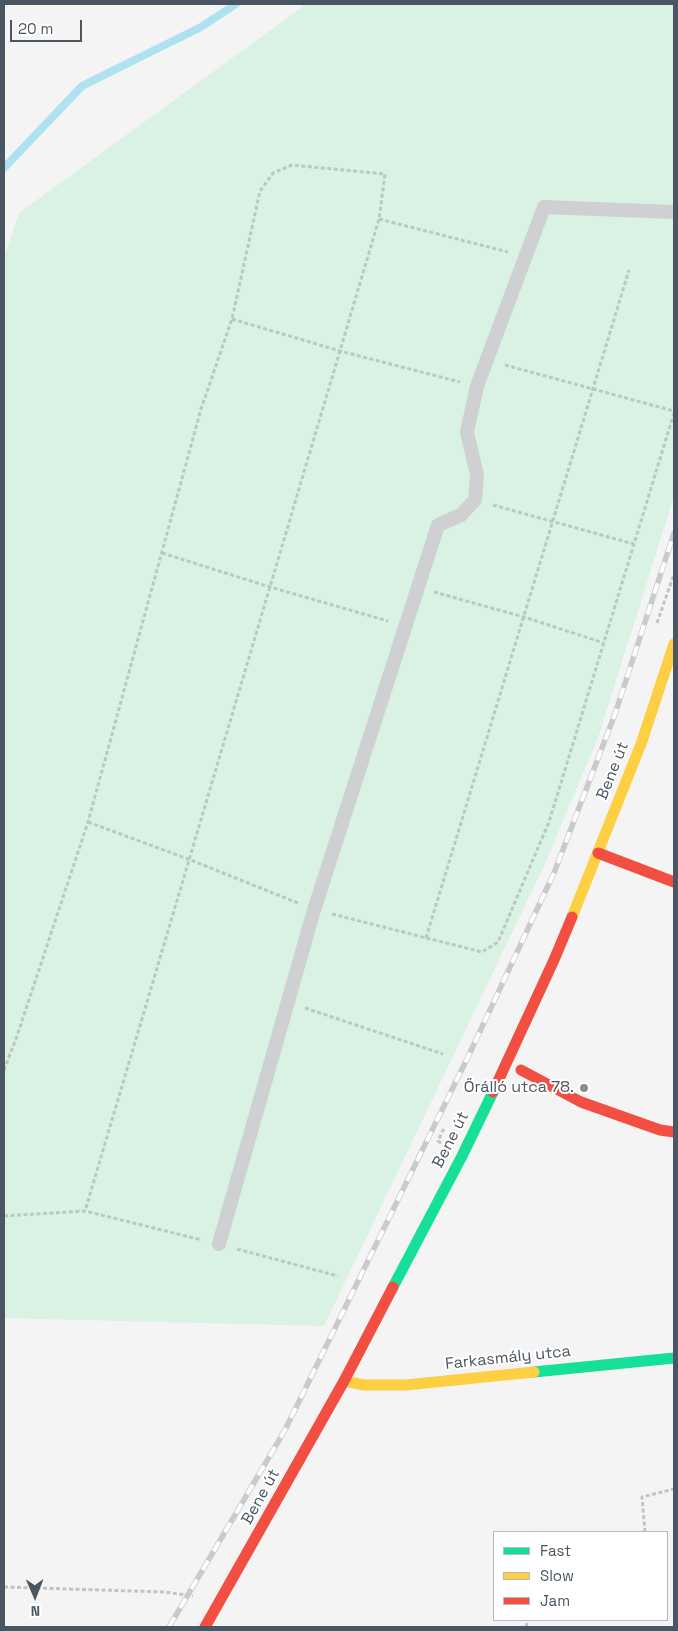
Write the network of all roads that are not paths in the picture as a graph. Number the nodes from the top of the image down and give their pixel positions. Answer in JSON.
{"nodes":[{"id":1,"x":674,"y":212,"type":"edge"},
{"id":2,"x":674,"y":644,"type":"edge"},
{"id":3,"x":598,"y":852,"type":"junction"},
{"id":4,"x":674,"y":882,"type":"edge"},
{"id":5,"x":522,"y":1070,"type":"dead end"},
{"id":6,"x":674,"y":1132,"type":"edge"},
{"id":7,"x":219,"y":1244,"type":"dead end"},
{"id":8,"x":674,"y":1358,"type":"edge"},
{"id":9,"x":344,"y":1381,"type":"junction"},
{"id":10,"x":205,"y":1627,"type":"edge"}],
"edges":[{"from":1,"to":7,"type":"lane"},
{"from":2,"to":3,"type":"main road","name":"Bene út"},
{"from":3,"to":4,"type":"main road"},
{"from":3,"to":9,"type":"main road","name":"Bene út"},
{"from":5,"to":6,"type":"main road"},
{"from":8,"to":9,"type":"main road","name":"Farkasmály utca"},
{"from":9,"to":10,"type":"main road","name":"Bene út"}]}
